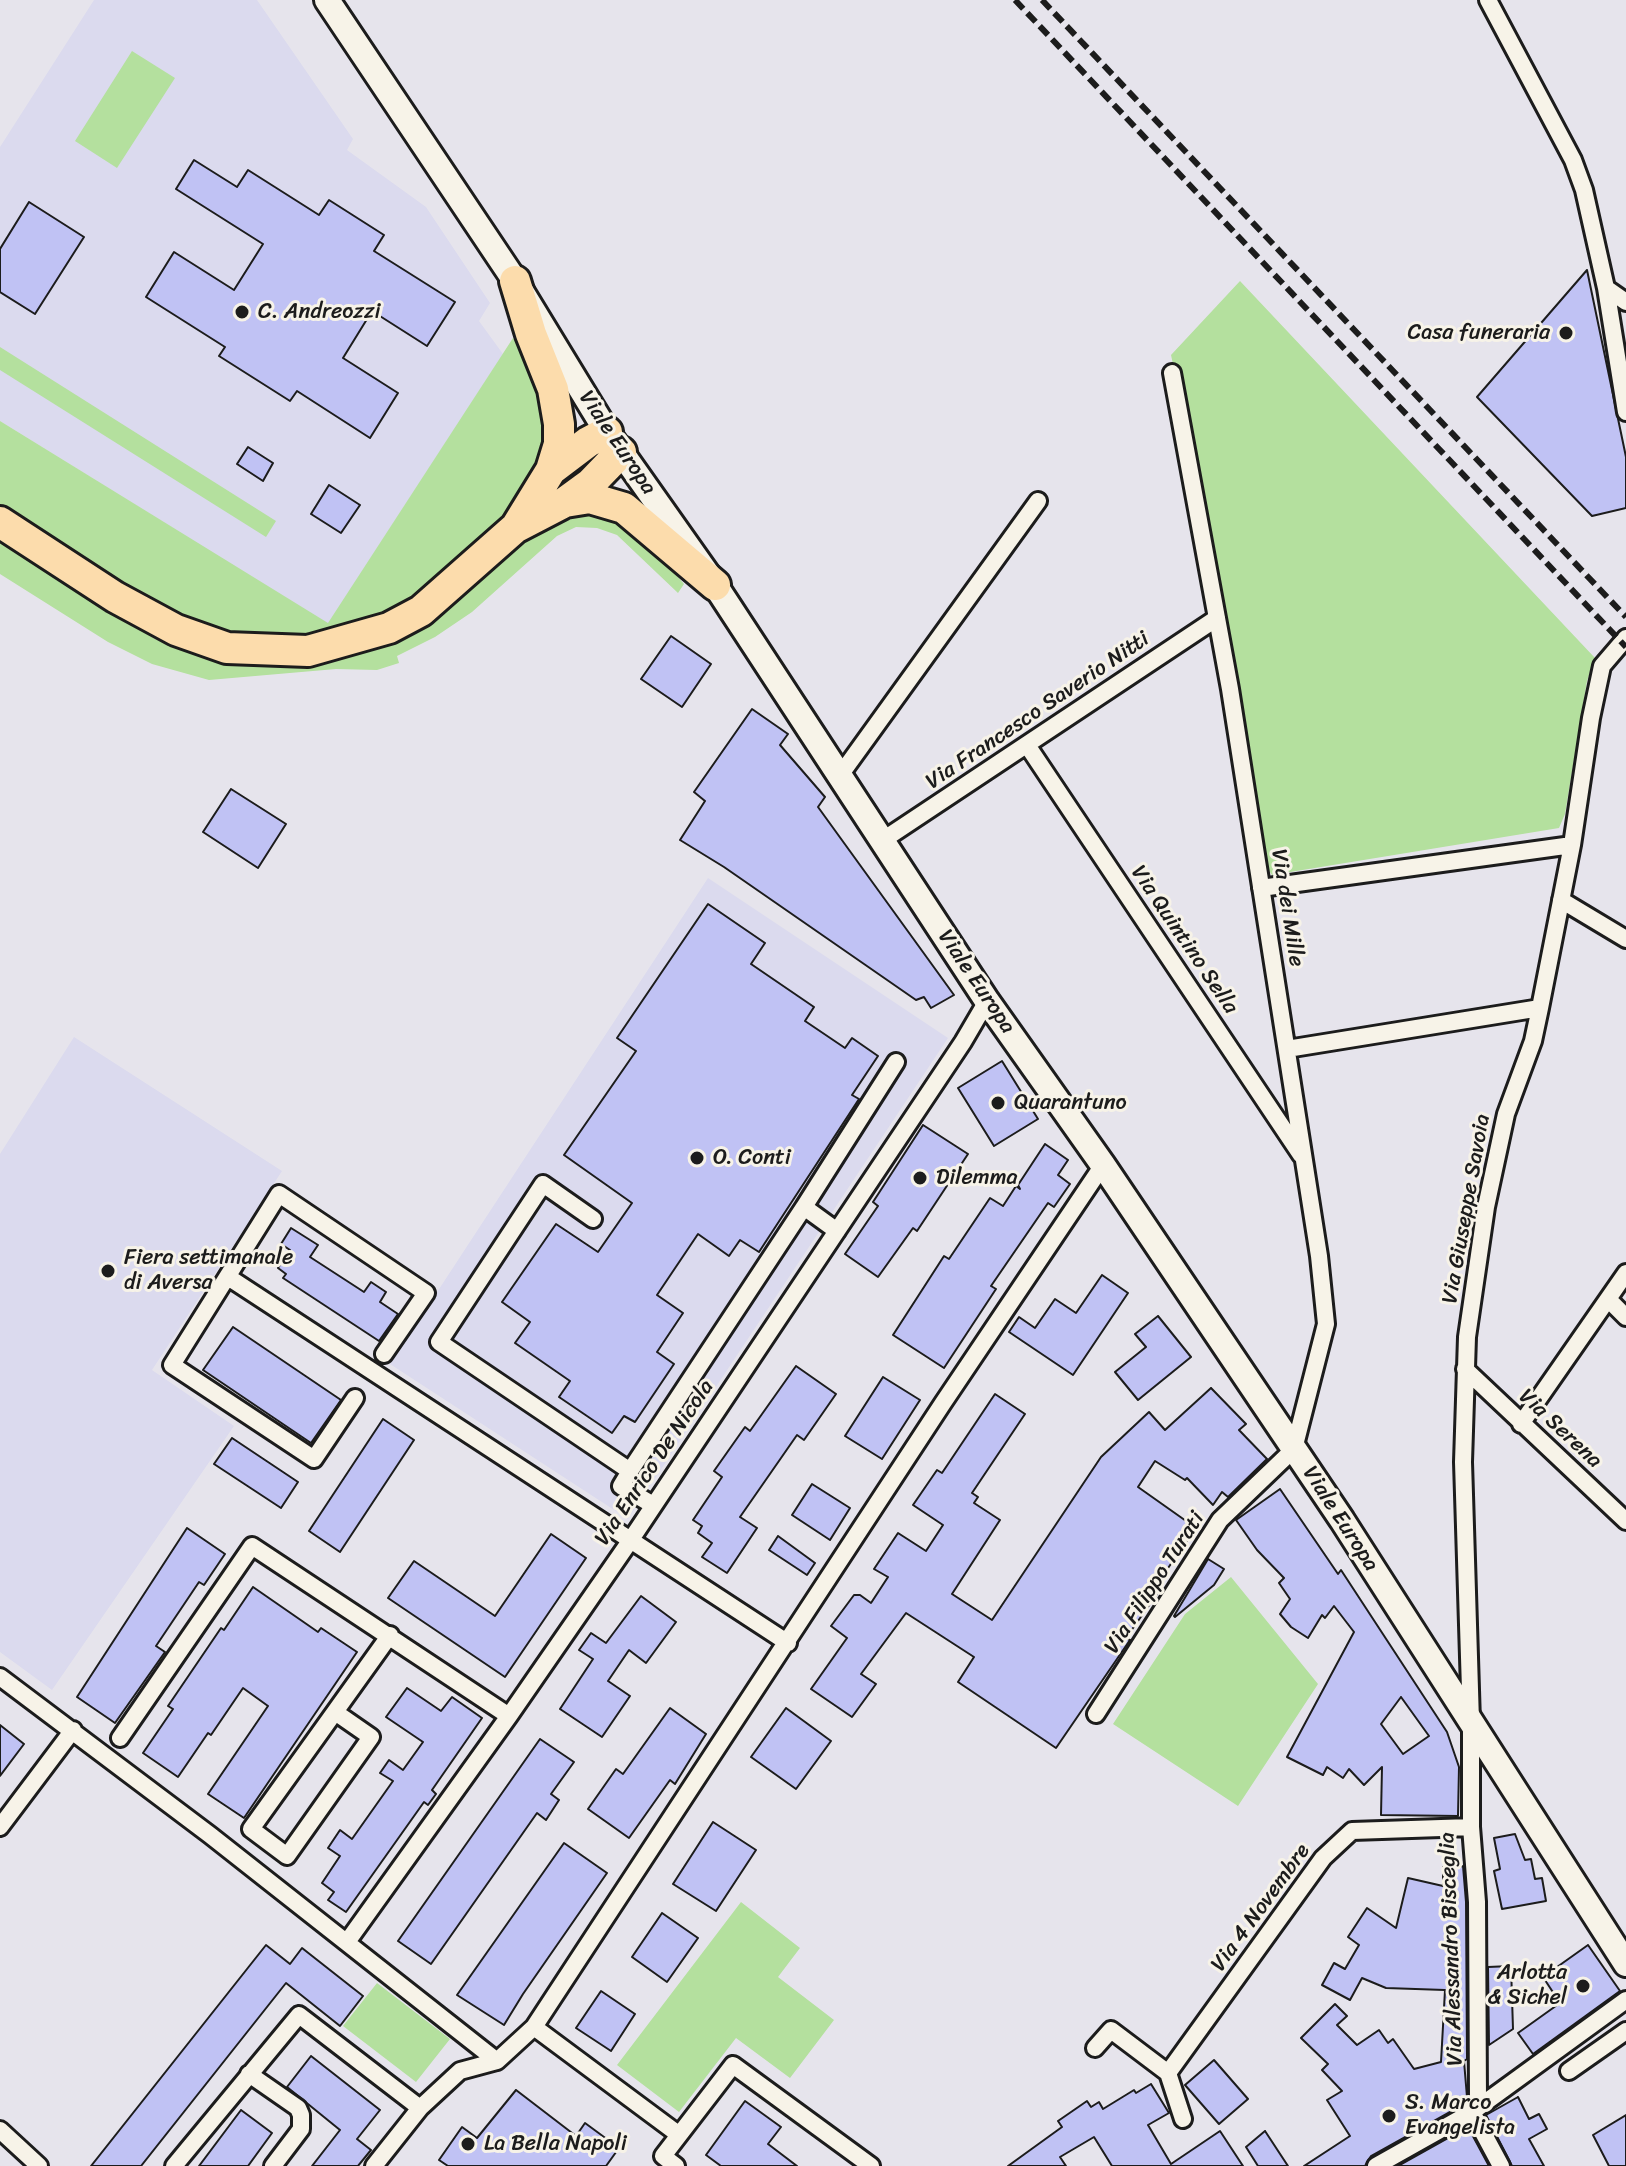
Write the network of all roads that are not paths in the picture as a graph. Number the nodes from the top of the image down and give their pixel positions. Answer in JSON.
{"nodes":[{"id":1,"x":327,"y":0,"type":"edge"},
{"id":2,"x":1488,"y":0,"type":"edge"},
{"id":3,"x":515,"y":281,"type":"junction"},
{"id":4,"x":1606,"y":288,"type":"junction"},
{"id":5,"x":1626,"y":302,"type":"edge"},
{"id":6,"x":1172,"y":373,"type":"dead end"},
{"id":7,"x":1626,"y":412,"type":"edge"},
{"id":8,"x":614,"y":442,"type":"junction"},
{"id":9,"x":551,"y":470,"type":"junction"},
{"id":10,"x":1038,"y":501,"type":"dead end"},
{"id":11,"x":565,"y":502,"type":"junction"},
{"id":12,"x":0,"y":522,"type":"edge"},
{"id":13,"x":515,"y":528,"type":"junction"},
{"id":14,"x":715,"y":585,"type":"junction"},
{"id":15,"x":1217,"y":618,"type":"junction"},
{"id":16,"x":1626,"y":638,"type":"edge"},
{"id":17,"x":1027,"y":745,"type":"junction"},
{"id":18,"x":841,"y":774,"type":"junction"},
{"id":19,"x":883,"y":840,"type":"junction"},
{"id":20,"x":1572,"y":845,"type":"junction"},
{"id":21,"x":1261,"y":888,"type":"junction"},
{"id":22,"x":1561,"y":900,"type":"junction"},
{"id":23,"x":1626,"y":939,"type":"edge"},
{"id":24,"x":987,"y":1001,"type":"junction"},
{"id":25,"x":1540,"y":1008,"type":"junction"},
{"id":26,"x":1287,"y":1049,"type":"junction"},
{"id":27,"x":896,"y":1062,"type":"dead end"},
{"id":28,"x":1304,"y":1159,"type":"junction"},
{"id":29,"x":1103,"y":1165,"type":"junction"},
{"id":30,"x":804,"y":1207,"type":"junction"},
{"id":31,"x":593,"y":1219,"type":"dead end"},
{"id":32,"x":837,"y":1231,"type":"junction"},
{"id":33,"x":1626,"y":1273,"type":"edge"},
{"id":34,"x":228,"y":1277,"type":"junction"},
{"id":35,"x":1608,"y":1299,"type":"junction"},
{"id":36,"x":1626,"y":1317,"type":"edge"},
{"id":37,"x":384,"y":1354,"type":"dead end"},
{"id":38,"x":1465,"y":1369,"type":"junction"},
{"id":39,"x":355,"y":1398,"type":"dead end"},
{"id":40,"x":1521,"y":1424,"type":"junction"},
{"id":41,"x":1294,"y":1449,"type":"junction"},
{"id":42,"x":630,"y":1471,"type":"junction"},
{"id":43,"x":653,"y":1505,"type":"junction"},
{"id":44,"x":1626,"y":1521,"type":"edge"},
{"id":45,"x":630,"y":1541,"type":"junction"},
{"id":46,"x":390,"y":1635,"type":"junction"},
{"id":47,"x":788,"y":1643,"type":"junction"},
{"id":48,"x":0,"y":1677,"type":"edge"},
{"id":49,"x":335,"y":1712,"type":"junction"},
{"id":50,"x":1096,"y":1714,"type":"dead end"},
{"id":51,"x":509,"y":1716,"type":"junction"},
{"id":52,"x":1471,"y":1722,"type":"junction"},
{"id":53,"x":73,"y":1730,"type":"junction"},
{"id":54,"x":120,"y":1738,"type":"dead end"},
{"id":55,"x":0,"y":1827,"type":"edge"},
{"id":56,"x":1471,"y":1827,"type":"junction"},
{"id":57,"x":347,"y":1942,"type":"junction"},
{"id":58,"x":1626,"y":1964,"type":"edge"},
{"id":59,"x":1626,"y":2000,"type":"edge"},
{"id":60,"x":534,"y":2027,"type":"junction"},
{"id":61,"x":1626,"y":2031,"type":"edge"},
{"id":62,"x":1095,"y":2048,"type":"dead end"},
{"id":63,"x":497,"y":2061,"type":"junction"},
{"id":64,"x":1569,"y":2071,"type":"dead end"},
{"id":65,"x":1168,"y":2073,"type":"junction"},
{"id":66,"x":249,"y":2074,"type":"junction"},
{"id":67,"x":420,"y":2108,"type":"junction"},
{"id":68,"x":1472,"y":2112,"type":"junction"},
{"id":69,"x":1183,"y":2119,"type":"dead end"},
{"id":70,"x":0,"y":2130,"type":"edge"},
{"id":71,"x":678,"y":2134,"type":"junction"},
{"id":72,"x":39,"y":2166,"type":"edge"},
{"id":73,"x":174,"y":2166,"type":"edge"},
{"id":74,"x":273,"y":2166,"type":"edge"},
{"id":75,"x":374,"y":2166,"type":"edge"},
{"id":76,"x":676,"y":2166,"type":"edge"},
{"id":77,"x":871,"y":2166,"type":"edge"},
{"id":78,"x":1376,"y":2166,"type":"edge"},
{"id":79,"x":1501,"y":2166,"type":"edge"}],
"edges":[{"from":1,"to":3,"type":"main road","name":"Viale Europa"},
{"from":2,"to":4,"type":"street"},
{"from":3,"to":8,"type":"main road","name":"Viale Europa"},
{"from":3,"to":9,"type":"highway"},
{"from":4,"to":5,"type":"street"},
{"from":4,"to":7,"type":"street"},
{"from":6,"to":15,"type":"street","name":"Via dei Mille"},
{"from":8,"to":9,"type":"highway"},
{"from":8,"to":11,"type":"highway"},
{"from":8,"to":14,"type":"main road","name":"Viale Europa"},
{"from":9,"to":13,"type":"highway"},
{"from":10,"to":18,"type":"street"},
{"from":11,"to":13,"type":"highway"},
{"from":11,"to":14,"type":"highway"},
{"from":12,"to":13,"type":"highway"},
{"from":14,"to":18,"type":"main road","name":"Viale Europa"},
{"from":15,"to":17,"type":"street","name":"Via Francesco Saverio Nitti"},
{"from":15,"to":21,"type":"street","name":"Via dei Mille"},
{"from":16,"to":20,"type":"street","name":"Via Giuseppe Savoia"},
{"from":17,"to":19,"type":"street","name":"Via Francesco Saverio Nitti"},
{"from":17,"to":28,"type":"street","name":"Via Quintino Sella"},
{"from":18,"to":19,"type":"main road","name":"Viale Europa"},
{"from":19,"to":24,"type":"main road","name":"Viale Europa"},
{"from":20,"to":21,"type":"street"},
{"from":20,"to":22,"type":"street","name":"Via Giuseppe Savoia"},
{"from":21,"to":26,"type":"street","name":"Via dei Mille"},
{"from":22,"to":23,"type":"street"},
{"from":22,"to":25,"type":"street","name":"Via Giuseppe Savoia"},
{"from":24,"to":29,"type":"main road","name":"Viale Europa"},
{"from":24,"to":32,"type":"street","name":"Via Enrico De Nicola"},
{"from":25,"to":26,"type":"street"},
{"from":25,"to":38,"type":"street","name":"Via Giuseppe Savoia"},
{"from":26,"to":28,"type":"street","name":"Via dei Mille"},
{"from":27,"to":30,"type":"street"},
{"from":28,"to":41,"type":"street","name":"Via dei Mille"},
{"from":29,"to":41,"type":"main road","name":"Viale Europa"},
{"from":29,"to":47,"type":"street"},
{"from":30,"to":32,"type":"street"},
{"from":30,"to":42,"type":"street"},
{"from":31,"to":42,"type":"street"},
{"from":32,"to":43,"type":"street","name":"Via Enrico De Nicola"},
{"from":33,"to":35,"type":"street"},
{"from":34,"to":37,"type":"street"},
{"from":34,"to":39,"type":"street"},
{"from":34,"to":45,"type":"street"},
{"from":35,"to":36,"type":"street"},
{"from":35,"to":40,"type":"street"},
{"from":38,"to":40,"type":"street","name":"Via Serena"},
{"from":38,"to":52,"type":"street","name":"Via Giuseppe Savoia"},
{"from":40,"to":44,"type":"street","name":"Via Serena"},
{"from":41,"to":50,"type":"street","name":"Via Filippo Turati"},
{"from":41,"to":52,"type":"main road","name":"Viale Europa"},
{"from":42,"to":43,"type":"street"},
{"from":43,"to":45,"type":"street","name":"Via Enrico De Nicola"},
{"from":45,"to":47,"type":"street"},
{"from":45,"to":51,"type":"street","name":"Via Enrico De Nicola"},
{"from":46,"to":49,"type":"street"},
{"from":46,"to":51,"type":"street"},
{"from":46,"to":54,"type":"street"},
{"from":47,"to":60,"type":"street"},
{"from":48,"to":53,"type":"street"},
{"from":49,"to":49,"type":"street"},
{"from":51,"to":57,"type":"street","name":"Via Enrico De Nicola"},
{"from":52,"to":56,"type":"street","name":"Via Alessandro Bisceglia"},
{"from":52,"to":58,"type":"main road","name":"Viale Europa"},
{"from":53,"to":55,"type":"street"},
{"from":53,"to":57,"type":"street"},
{"from":56,"to":65,"type":"street","name":"Via 4 Novembre"},
{"from":56,"to":68,"type":"street","name":"Via Alessandro Bisceglia"},
{"from":57,"to":63,"type":"street"},
{"from":59,"to":68,"type":"street"},
{"from":60,"to":63,"type":"street"},
{"from":60,"to":71,"type":"street"},
{"from":61,"to":64,"type":"street"},
{"from":62,"to":65,"type":"street"},
{"from":63,"to":67,"type":"street"},
{"from":65,"to":69,"type":"street"},
{"from":66,"to":67,"type":"street"},
{"from":66,"to":73,"type":"street"},
{"from":66,"to":74,"type":"street"},
{"from":67,"to":75,"type":"street"},
{"from":68,"to":78,"type":"street"},
{"from":68,"to":79,"type":"street"},
{"from":70,"to":72,"type":"street"},
{"from":71,"to":76,"type":"street"},
{"from":71,"to":77,"type":"street"}]}
